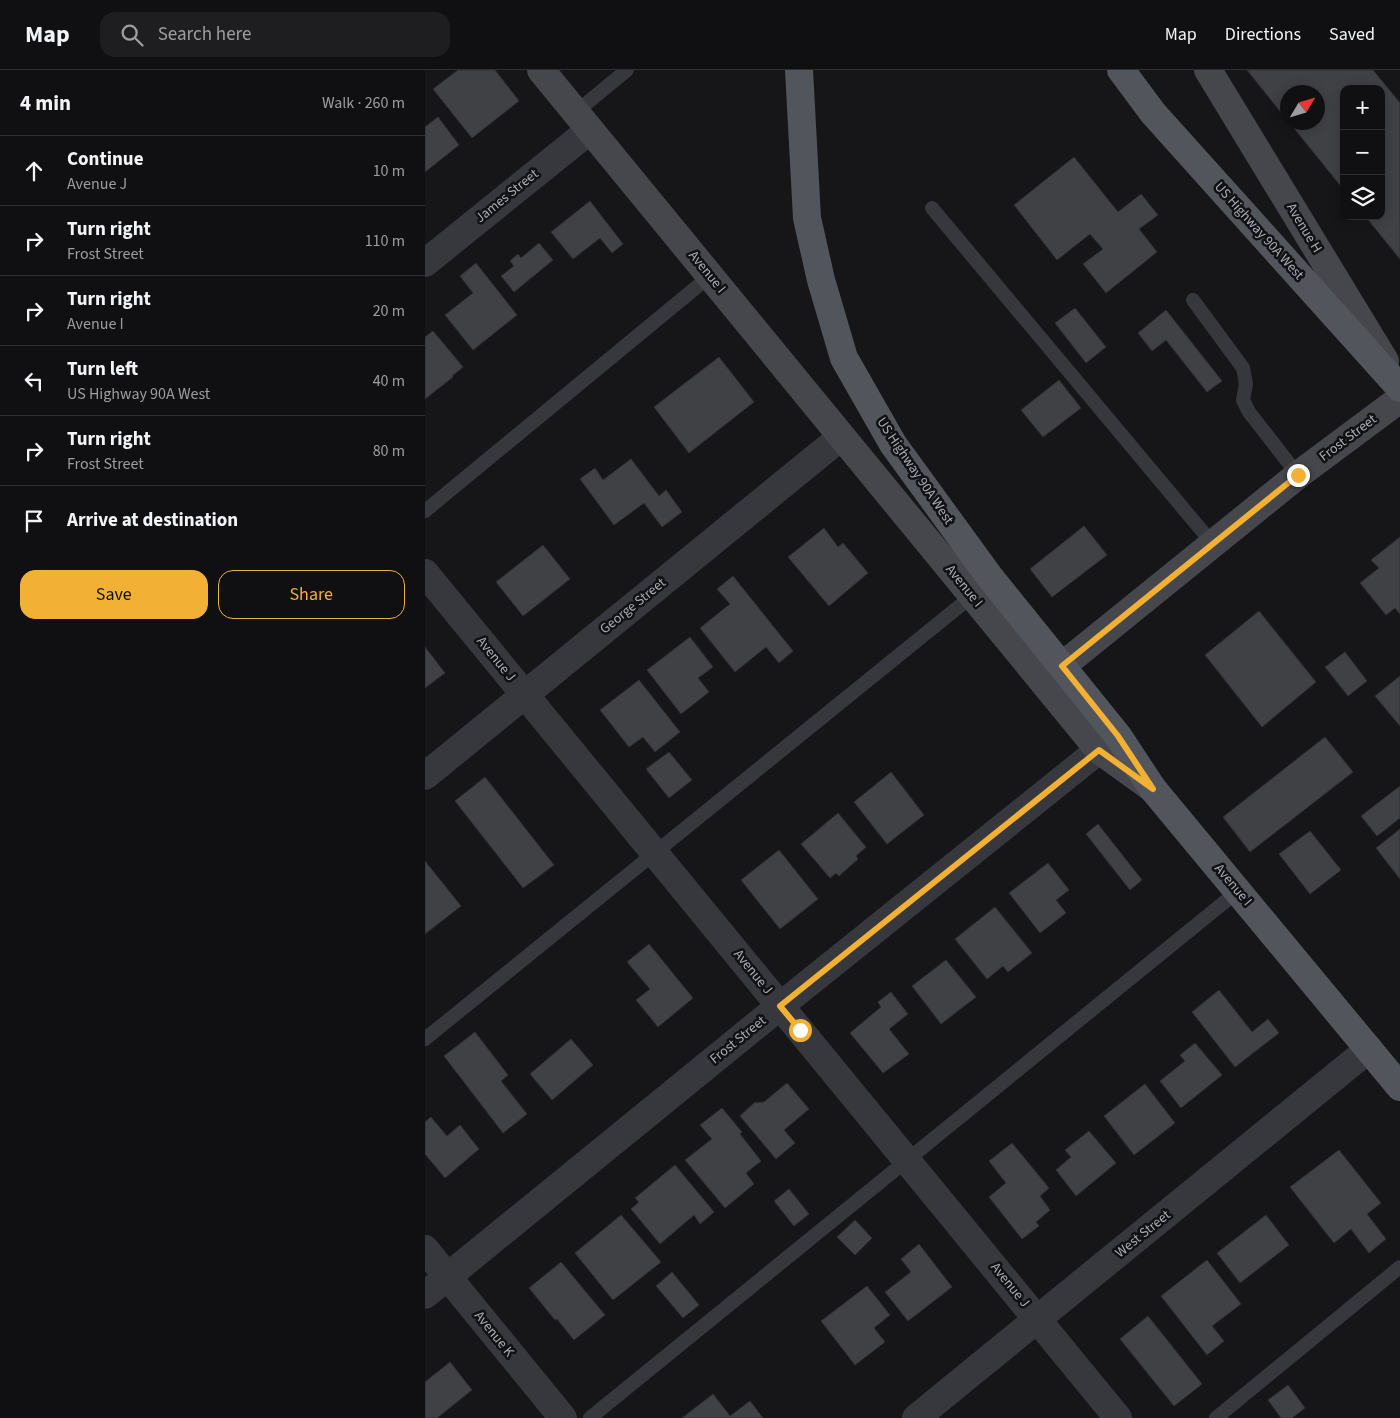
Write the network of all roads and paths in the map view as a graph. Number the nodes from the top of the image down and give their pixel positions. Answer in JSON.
{"nodes":[{"id":1,"x":541,"y":70,"type":"edge"},
{"id":2,"x":627,"y":70,"type":"edge"},
{"id":3,"x":799,"y":70,"type":"edge"},
{"id":4,"x":1121,"y":70,"type":"edge"},
{"id":5,"x":1209,"y":70,"type":"edge"},
{"id":6,"x":583,"y":121,"type":"junction"},
{"id":7,"x":932,"y":208,"type":"dead end"},
{"id":8,"x":425,"y":263,"type":"edge"},
{"id":9,"x":710,"y":276,"type":"junction"},
{"id":10,"x":1193,"y":300,"type":"dead end"},
{"id":11,"x":1400,"y":387,"type":"edge"},
{"id":12,"x":1400,"y":399,"type":"edge"},
{"id":13,"x":841,"y":437,"type":"junction"},
{"id":14,"x":1298,"y":475,"type":"junction"},
{"id":15,"x":425,"y":511,"type":"edge"},
{"id":16,"x":1213,"y":544,"type":"junction"},
{"id":17,"x":425,"y":573,"type":"edge"},
{"id":18,"x":972,"y":596,"type":"junction"},
{"id":19,"x":1062,"y":666,"type":"junction"},
{"id":20,"x":525,"y":695,"type":"junction"},
{"id":21,"x":1099,"y":750,"type":"junction"},
{"id":22,"x":425,"y":776,"type":"edge"},
{"id":23,"x":1153,"y":789,"type":"junction"},
{"id":24,"x":655,"y":853,"type":"junction"},
{"id":25,"x":1238,"y":891,"type":"junction"},
{"id":26,"x":780,"y":1006,"type":"junction"},
{"id":27,"x":425,"y":1039,"type":"edge"},
{"id":28,"x":1369,"y":1050,"type":"junction"},
{"id":29,"x":1400,"y":1087,"type":"edge"},
{"id":30,"x":907,"y":1161,"type":"junction"},
{"id":31,"x":425,"y":1249,"type":"edge"},
{"id":32,"x":1400,"y":1267,"type":"edge"},
{"id":33,"x":448,"y":1277,"type":"junction"},
{"id":34,"x":425,"y":1295,"type":"edge"},
{"id":35,"x":1038,"y":1320,"type":"junction"},
{"id":36,"x":563,"y":1418,"type":"edge"},
{"id":37,"x":590,"y":1418,"type":"edge"},
{"id":38,"x":916,"y":1418,"type":"edge"},
{"id":39,"x":1118,"y":1418,"type":"edge"},
{"id":40,"x":1216,"y":1418,"type":"edge"}],
"edges":[{"from":1,"to":6,"type":"main road","name":"Avenue I"},
{"from":2,"to":6,"type":"lane"},
{"from":3,"to":19,"type":"main road","name":"US Highway 90A West"},
{"from":4,"to":11,"type":"main road","name":"US Highway 90A West"},
{"from":5,"to":11,"type":"main road","name":"Avenue H"},
{"from":6,"to":8,"type":"street","name":"James Street"},
{"from":6,"to":9,"type":"main road","name":"Avenue I"},
{"from":7,"to":16,"type":"lane"},
{"from":9,"to":13,"type":"main road","name":"Avenue I"},
{"from":9,"to":15,"type":"lane"},
{"from":10,"to":14,"type":"lane"},
{"from":12,"to":14,"type":"main road","name":"Frost Street"},
{"from":13,"to":18,"type":"main road","name":"Avenue I"},
{"from":13,"to":20,"type":"street","name":"George Street"},
{"from":14,"to":16,"type":"main road","name":"Frost Street"},
{"from":16,"to":19,"type":"main road","name":"Frost Street"},
{"from":17,"to":20,"type":"street","name":"Avenue J"},
{"from":18,"to":21,"type":"main road","name":"Avenue I"},
{"from":18,"to":24,"type":"lane"},
{"from":19,"to":23,"type":"main road","name":"US Highway 90A West"},
{"from":20,"to":22,"type":"street","name":"George Street"},
{"from":20,"to":24,"type":"street","name":"Avenue J"},
{"from":21,"to":23,"type":"main road","name":"Avenue I"},
{"from":21,"to":26,"type":"street","name":"Frost Street"},
{"from":23,"to":25,"type":"main road","name":"Avenue I"},
{"from":24,"to":26,"type":"street","name":"Avenue J"},
{"from":24,"to":27,"type":"lane"},
{"from":25,"to":28,"type":"main road","name":"Avenue I"},
{"from":25,"to":30,"type":"lane"},
{"from":26,"to":30,"type":"street","name":"Avenue J"},
{"from":26,"to":33,"type":"street","name":"Frost Street"},
{"from":28,"to":29,"type":"main road","name":"Avenue I"},
{"from":28,"to":35,"type":"street","name":"West Street"},
{"from":30,"to":35,"type":"street","name":"Avenue J"},
{"from":30,"to":37,"type":"lane"},
{"from":31,"to":33,"type":"street","name":"Avenue K"},
{"from":32,"to":40,"type":"lane"},
{"from":33,"to":34,"type":"street","name":"Frost Street"},
{"from":33,"to":36,"type":"street","name":"Avenue K"},
{"from":35,"to":38,"type":"street","name":"West Street"},
{"from":35,"to":39,"type":"street","name":"Avenue J"}]}
